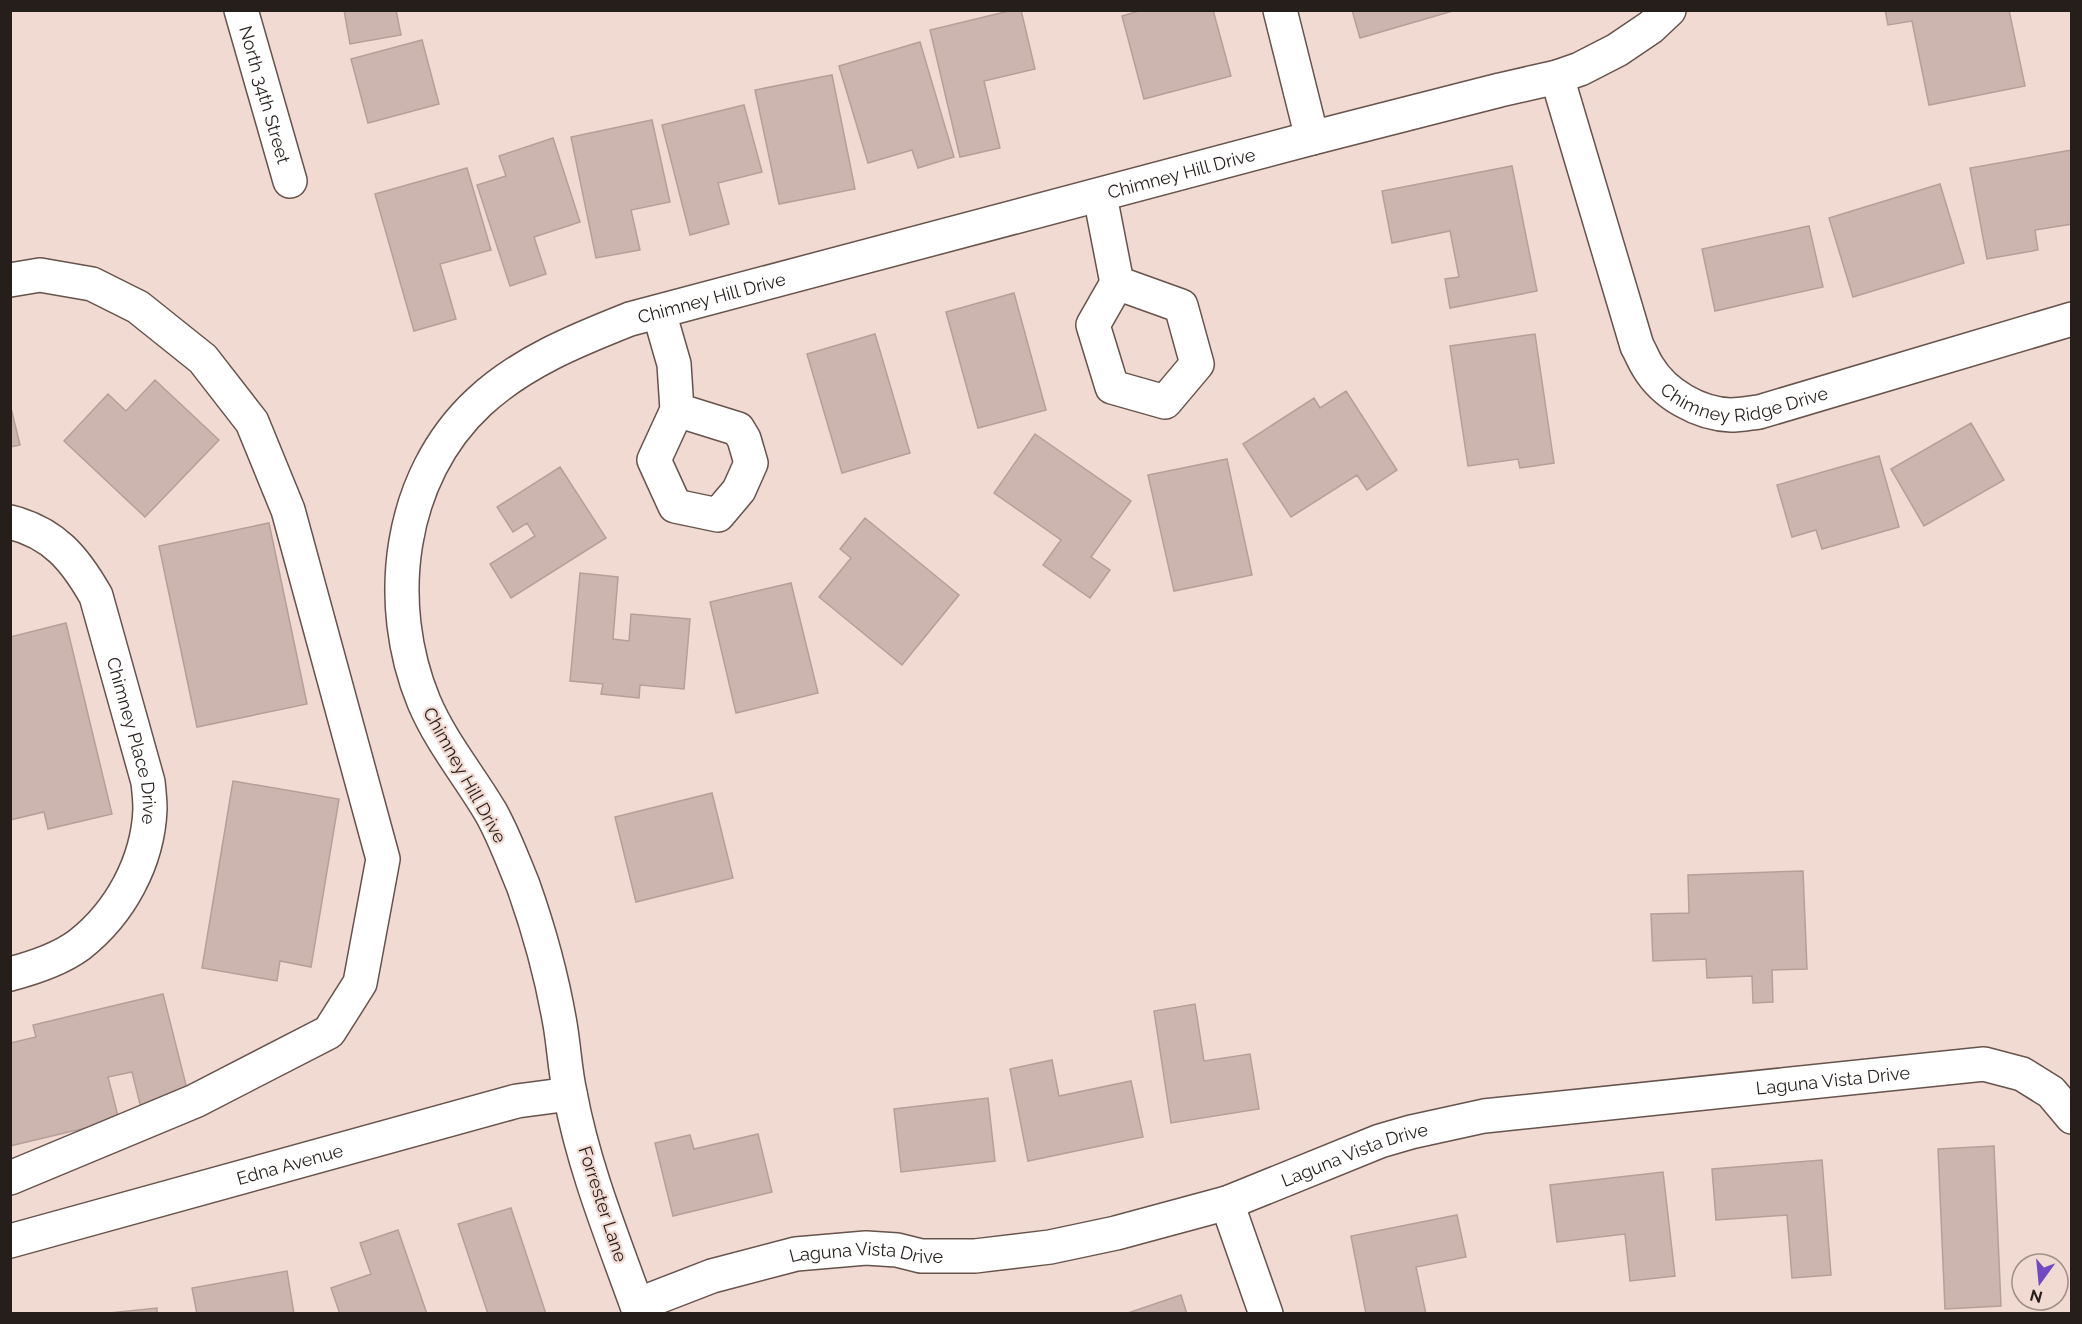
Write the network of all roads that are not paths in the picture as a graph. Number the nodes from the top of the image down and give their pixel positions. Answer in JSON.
{"nodes":[{"id":1,"x":242,"y":10,"type":"edge"},
{"id":2,"x":1280,"y":10,"type":"edge"},
{"id":3,"x":1669,"y":10,"type":"edge"},
{"id":4,"x":1557,"y":77,"type":"junction"},
{"id":5,"x":1312,"y":138,"type":"junction"},
{"id":6,"x":290,"y":181,"type":"dead end"},
{"id":7,"x":1100,"y":196,"type":"junction"},
{"id":8,"x":10,"y":280,"type":"edge"},
{"id":9,"x":1117,"y":283,"type":"dead end"},
{"id":10,"x":658,"y":312,"type":"junction"},
{"id":11,"x":2072,"y":319,"type":"edge"},
{"id":12,"x":677,"y":410,"type":"dead end"},
{"id":13,"x":10,"y":522,"type":"edge"},
{"id":14,"x":10,"y":974,"type":"edge"},
{"id":15,"x":570,"y":1094,"type":"junction"},
{"id":16,"x":2072,"y":1117,"type":"edge"},
{"id":17,"x":10,"y":1178,"type":"edge"},
{"id":18,"x":1227,"y":1203,"type":"junction"},
{"id":19,"x":10,"y":1241,"type":"edge"},
{"id":20,"x":638,"y":1309,"type":"edge"},
{"id":21,"x":1266,"y":1314,"type":"edge"}],
"edges":[{"from":1,"to":6,"type":"street","name":"North 34th Street"},
{"from":2,"to":5,"type":"street"},
{"from":3,"to":4,"type":"street","name":"Chimney Hill Drive"},
{"from":4,"to":5,"type":"street","name":"Chimney Hill Drive"},
{"from":4,"to":11,"type":"street","name":"Chimney Ridge Drive"},
{"from":5,"to":7,"type":"street","name":"Chimney Hill Drive"},
{"from":7,"to":9,"type":"street"},
{"from":7,"to":10,"type":"street","name":"Chimney Hill Drive"},
{"from":8,"to":17,"type":"street"},
{"from":10,"to":12,"type":"street"},
{"from":10,"to":15,"type":"street","name":"Chimney Hill Drive"},
{"from":13,"to":14,"type":"street","name":"Chimney Place Drive"},
{"from":15,"to":19,"type":"street","name":"Edna Avenue"},
{"from":15,"to":20,"type":"street","name":"Forrester Lane"},
{"from":16,"to":18,"type":"street","name":"Laguna Vista Drive"},
{"from":18,"to":20,"type":"street","name":"Laguna Vista Drive"},
{"from":18,"to":21,"type":"street"}]}
